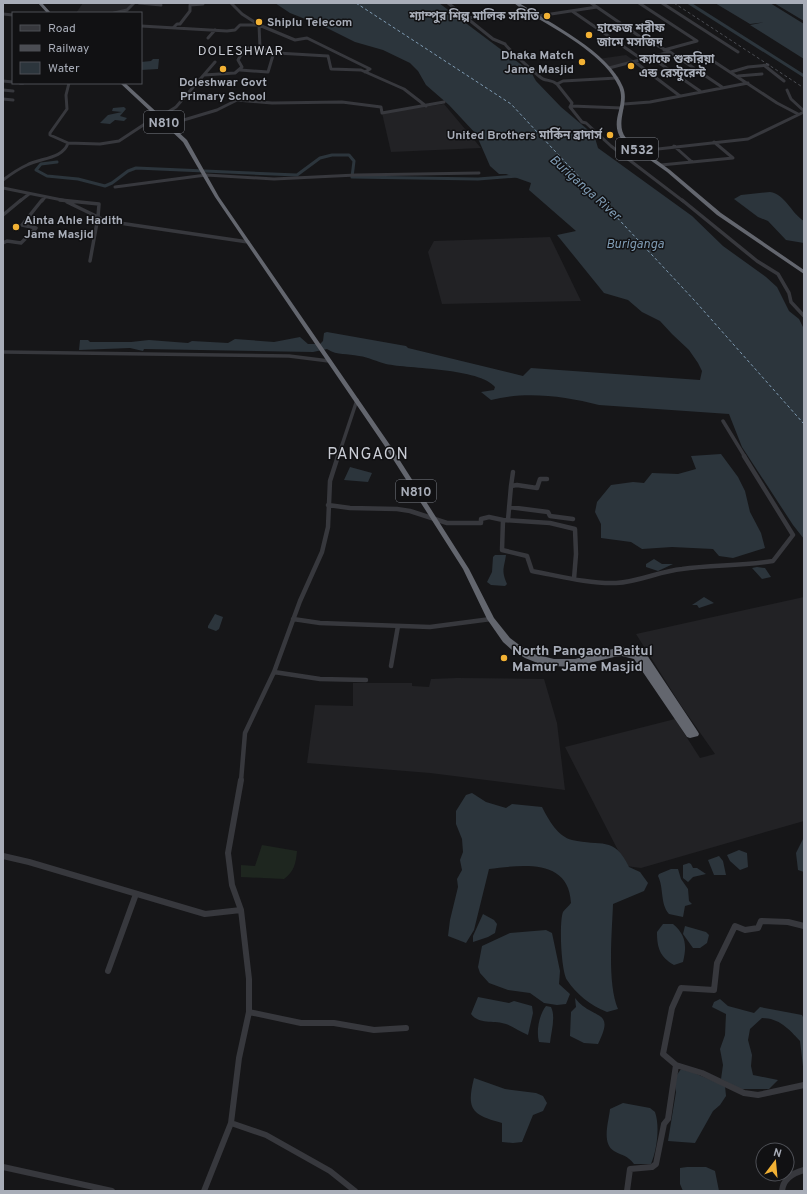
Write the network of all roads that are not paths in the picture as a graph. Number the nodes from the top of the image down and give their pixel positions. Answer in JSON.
{"nodes":[{"id":1,"x":37,"y":3,"type":"edge"},
{"id":2,"x":134,"y":3,"type":"edge"},
{"id":3,"x":139,"y":3,"type":"edge"},
{"id":4,"x":231,"y":3,"type":"edge"},
{"id":5,"x":448,"y":3,"type":"edge"},
{"id":6,"x":516,"y":3,"type":"edge"},
{"id":7,"x":591,"y":3,"type":"edge"},
{"id":8,"x":639,"y":3,"type":"edge"},
{"id":9,"x":662,"y":3,"type":"edge"},
{"id":10,"x":156,"y":4,"type":"edge"},
{"id":11,"x":203,"y":4,"type":"dead end"},
{"id":12,"x":41,"y":5,"type":"edge"},
{"id":13,"x":161,"y":5,"type":"dead end"},
{"id":14,"x":206,"y":7,"type":"dead end"},
{"id":15,"x":597,"y":7,"type":"junction"},
{"id":16,"x":191,"y":8,"type":"junction"},
{"id":17,"x":528,"y":11,"type":"junction"},
{"id":18,"x":572,"y":11,"type":"junction"},
{"id":19,"x":118,"y":12,"type":"edge"},
{"id":20,"x":538,"y":16,"type":"junction"},
{"id":21,"x":467,"y":18,"type":"junction"},
{"id":22,"x":259,"y":25,"type":"junction"},
{"id":23,"x":142,"y":26,"type":"edge"},
{"id":24,"x":173,"y":28,"type":"junction"},
{"id":25,"x":215,"y":30,"type":"junction"},
{"id":26,"x":208,"y":38,"type":"dead end"},
{"id":27,"x":260,"y":48,"type":"junction"},
{"id":28,"x":664,"y":50,"type":"junction"},
{"id":29,"x":698,"y":51,"type":"dead end"},
{"id":30,"x":274,"y":52,"type":"junction"},
{"id":31,"x":670,"y":52,"type":"junction"},
{"id":32,"x":738,"y":52,"type":"dead end"},
{"id":33,"x":652,"y":58,"type":"junction"},
{"id":34,"x":643,"y":60,"type":"junction"},
{"id":35,"x":215,"y":62,"type":"dead end"},
{"id":36,"x":635,"y":62,"type":"junction"},
{"id":37,"x":609,"y":68,"type":"junction"},
{"id":38,"x":240,"y":70,"type":"junction"},
{"id":39,"x":365,"y":72,"type":"junction"},
{"id":40,"x":731,"y":72,"type":"junction"},
{"id":41,"x":762,"y":74,"type":"dead end"},
{"id":42,"x":204,"y":75,"type":"junction"},
{"id":43,"x":738,"y":76,"type":"junction"},
{"id":44,"x":617,"y":78,"type":"junction"},
{"id":45,"x":784,"y":80,"type":"dead end"},
{"id":46,"x":748,"y":83,"type":"junction"},
{"id":47,"x":69,"y":84,"type":"edge"},
{"id":48,"x":123,"y":84,"type":"edge"},
{"id":49,"x":557,"y":84,"type":"junction"},
{"id":50,"x":722,"y":88,"type":"junction"},
{"id":51,"x":3,"y":90,"type":"edge"},
{"id":52,"x":787,"y":90,"type":"dead end"},
{"id":53,"x":13,"y":91,"type":"dead end"},
{"id":54,"x":700,"y":91,"type":"junction"},
{"id":55,"x":680,"y":96,"type":"junction"},
{"id":56,"x":3,"y":99,"type":"edge"},
{"id":57,"x":13,"y":100,"type":"dead end"},
{"id":58,"x":444,"y":102,"type":"dead end"},
{"id":59,"x":426,"y":106,"type":"junction"},
{"id":60,"x":571,"y":106,"type":"junction"},
{"id":61,"x":623,"y":106,"type":"junction"},
{"id":62,"x":804,"y":111,"type":"edge"},
{"id":63,"x":798,"y":114,"type":"junction"},
{"id":64,"x":156,"y":116,"type":"junction"},
{"id":65,"x":167,"y":125,"type":"junction"},
{"id":66,"x":714,"y":142,"type":"junction"},
{"id":67,"x":68,"y":143,"type":"junction"},
{"id":68,"x":674,"y":146,"type":"junction"},
{"id":69,"x":640,"y":151,"type":"junction"},
{"id":70,"x":692,"y":162,"type":"junction"},
{"id":71,"x":661,"y":165,"type":"junction"},
{"id":72,"x":479,"y":173,"type":"dead end"},
{"id":73,"x":205,"y":175,"type":"junction"},
{"id":74,"x":3,"y":180,"type":"edge"},
{"id":75,"x":115,"y":187,"type":"dead end"},
{"id":76,"x":3,"y":188,"type":"edge"},
{"id":77,"x":29,"y":194,"type":"junction"},
{"id":78,"x":45,"y":197,"type":"junction"},
{"id":79,"x":64,"y":201,"type":"junction"},
{"id":80,"x":3,"y":215,"type":"edge"},
{"id":81,"x":98,"y":217,"type":"junction"},
{"id":82,"x":106,"y":220,"type":"junction"},
{"id":83,"x":96,"y":223,"type":"junction"},
{"id":84,"x":248,"y":242,"type":"junction"},
{"id":85,"x":3,"y":243,"type":"edge"},
{"id":86,"x":90,"y":261,"type":"dead end"},
{"id":87,"x":804,"y":272,"type":"edge"},
{"id":88,"x":804,"y":316,"type":"edge"},
{"id":89,"x":3,"y":352,"type":"edge"},
{"id":90,"x":328,"y":359,"type":"junction"},
{"id":91,"x":357,"y":400,"type":"junction"},
{"id":92,"x":723,"y":421,"type":"dead end"},
{"id":93,"x":513,"y":472,"type":"dead end"},
{"id":94,"x":547,"y":480,"type":"dead end"},
{"id":95,"x":511,"y":486,"type":"junction"},
{"id":96,"x":328,"y":505,"type":"junction"},
{"id":97,"x":509,"y":507,"type":"junction"},
{"id":98,"x":573,"y":519,"type":"dead end"},
{"id":99,"x":435,"y":520,"type":"junction"},
{"id":100,"x":506,"y":520,"type":"junction"},
{"id":101,"x":574,"y":579,"type":"junction"},
{"id":102,"x":293,"y":619,"type":"junction"},
{"id":103,"x":491,"y":619,"type":"junction"},
{"id":104,"x":398,"y":626,"type":"junction"},
{"id":105,"x":556,"y":663,"type":"junction"},
{"id":106,"x":391,"y":666,"type":"dead end"},
{"id":107,"x":274,"y":672,"type":"junction"},
{"id":108,"x":366,"y":680,"type":"dead end"},
{"id":109,"x":3,"y":856,"type":"edge"},
{"id":110,"x":136,"y":894,"type":"junction"},
{"id":111,"x":242,"y":910,"type":"junction"},
{"id":112,"x":804,"y":926,"type":"edge"},
{"id":113,"x":108,"y":972,"type":"dead end"},
{"id":114,"x":249,"y":1012,"type":"junction"},
{"id":115,"x":406,"y":1028,"type":"dead end"},
{"id":116,"x":676,"y":1065,"type":"junction"},
{"id":117,"x":804,"y":1085,"type":"edge"},
{"id":118,"x":230,"y":1123,"type":"junction"},
{"id":119,"x":3,"y":1167,"type":"edge"},
{"id":120,"x":804,"y":1170,"type":"edge"},
{"id":121,"x":112,"y":1191,"type":"edge"},
{"id":122,"x":204,"y":1191,"type":"edge"},
{"id":123,"x":355,"y":1191,"type":"edge"},
{"id":124,"x":627,"y":1191,"type":"edge"},
{"id":125,"x":782,"y":1191,"type":"edge"}],
"edges":[{"from":1,"to":12,"type":"highway"},
{"from":2,"to":19,"type":"street"},
{"from":3,"to":10,"type":"street"},
{"from":4,"to":22,"type":"street"},
{"from":5,"to":21,"type":"street"},
{"from":6,"to":17,"type":"highway","number":"N532"},
{"from":7,"to":15,"type":"street"},
{"from":8,"to":28,"type":"street"},
{"from":9,"to":32,"type":"street"},
{"from":10,"to":13,"type":"street"},
{"from":11,"to":16,"type":"street"},
{"from":14,"to":16,"type":"street"},
{"from":15,"to":18,"type":"street"},
{"from":15,"to":28,"type":"street"},
{"from":16,"to":24,"type":"street"},
{"from":17,"to":20,"type":"highway","number":"N532"},
{"from":17,"to":21,"type":"street"},
{"from":18,"to":20,"type":"street"},
{"from":18,"to":34,"type":"street"},
{"from":20,"to":37,"type":"highway","number":"N532"},
{"from":21,"to":49,"type":"street"},
{"from":22,"to":25,"type":"street"},
{"from":22,"to":27,"type":"street"},
{"from":22,"to":39,"type":"street"},
{"from":23,"to":24,"type":"street"},
{"from":24,"to":25,"type":"street"},
{"from":25,"to":26,"type":"street"},
{"from":27,"to":30,"type":"street"},
{"from":27,"to":38,"type":"street"},
{"from":28,"to":31,"type":"street"},
{"from":29,"to":40,"type":"street"},
{"from":30,"to":38,"type":"street"},
{"from":30,"to":39,"type":"street"},
{"from":31,"to":33,"type":"street"},
{"from":31,"to":50,"type":"street"},
{"from":33,"to":34,"type":"street"},
{"from":33,"to":54,"type":"street"},
{"from":34,"to":36,"type":"street"},
{"from":35,"to":42,"type":"street"},
{"from":36,"to":37,"type":"street"},
{"from":36,"to":55,"type":"street"},
{"from":37,"to":44,"type":"highway","number":"N532"},
{"from":38,"to":42,"type":"street"},
{"from":39,"to":59,"type":"street"},
{"from":40,"to":43,"type":"street"},
{"from":40,"to":45,"type":"street"},
{"from":41,"to":43,"type":"street"},
{"from":42,"to":64,"type":"street"},
{"from":43,"to":46,"type":"street"},
{"from":44,"to":49,"type":"street"},
{"from":44,"to":61,"type":"highway","number":"N532"},
{"from":46,"to":50,"type":"street"},
{"from":46,"to":63,"type":"street"},
{"from":47,"to":67,"type":"street"},
{"from":48,"to":64,"type":"highway","number":"N810"},
{"from":49,"to":60,"type":"street"},
{"from":50,"to":54,"type":"street"},
{"from":51,"to":53,"type":"street"},
{"from":52,"to":62,"type":"street"},
{"from":54,"to":55,"type":"street"},
{"from":55,"to":61,"type":"street"},
{"from":56,"to":57,"type":"street"},
{"from":58,"to":59,"type":"street"},
{"from":59,"to":65,"type":"street"},
{"from":60,"to":61,"type":"street"},
{"from":60,"to":88,"type":"street"},
{"from":61,"to":69,"type":"highway","number":"N532"},
{"from":62,"to":63,"type":"street"},
{"from":63,"to":66,"type":"street"},
{"from":64,"to":65,"type":"highway","number":"N810"},
{"from":64,"to":67,"type":"street"},
{"from":65,"to":73,"type":"highway","number":"N810"},
{"from":66,"to":68,"type":"street"},
{"from":66,"to":70,"type":"street"},
{"from":67,"to":74,"type":"street"},
{"from":68,"to":69,"type":"street"},
{"from":68,"to":70,"type":"street"},
{"from":69,"to":71,"type":"highway","number":"N532"},
{"from":70,"to":71,"type":"street"},
{"from":71,"to":87,"type":"highway","number":"N532"},
{"from":72,"to":73,"type":"street"},
{"from":73,"to":75,"type":"street"},
{"from":73,"to":84,"type":"highway","number":"N810"},
{"from":76,"to":77,"type":"street"},
{"from":77,"to":78,"type":"street"},
{"from":77,"to":80,"type":"street"},
{"from":78,"to":79,"type":"street"},
{"from":78,"to":85,"type":"street"},
{"from":79,"to":81,"type":"street"},
{"from":79,"to":81,"type":"street"},
{"from":81,"to":82,"type":"street"},
{"from":81,"to":83,"type":"street"},
{"from":82,"to":83,"type":"street"},
{"from":82,"to":84,"type":"street"},
{"from":83,"to":86,"type":"street"},
{"from":84,"to":90,"type":"highway","number":"N810"},
{"from":89,"to":90,"type":"street"},
{"from":90,"to":91,"type":"highway","number":"N810"},
{"from":91,"to":96,"type":"street"},
{"from":91,"to":99,"type":"highway","number":"N810"},
{"from":92,"to":101,"type":"street"},
{"from":93,"to":95,"type":"street"},
{"from":94,"to":95,"type":"street"},
{"from":95,"to":97,"type":"street"},
{"from":96,"to":99,"type":"street"},
{"from":96,"to":102,"type":"street"},
{"from":97,"to":98,"type":"street"},
{"from":97,"to":100,"type":"street"},
{"from":99,"to":100,"type":"street"},
{"from":99,"to":103,"type":"highway","number":"N810"},
{"from":100,"to":101,"type":"street"},
{"from":100,"to":101,"type":"street"},
{"from":102,"to":104,"type":"street"},
{"from":102,"to":107,"type":"street"},
{"from":103,"to":104,"type":"street"},
{"from":103,"to":105,"type":"highway","number":"N810"},
{"from":104,"to":106,"type":"street"},
{"from":105,"to":105,"type":"highway","number":"N810"},
{"from":107,"to":108,"type":"street"},
{"from":107,"to":111,"type":"street"},
{"from":109,"to":110,"type":"street"},
{"from":110,"to":111,"type":"street"},
{"from":110,"to":113,"type":"street"},
{"from":111,"to":114,"type":"street"},
{"from":112,"to":116,"type":"street"},
{"from":114,"to":115,"type":"street"},
{"from":114,"to":118,"type":"street"},
{"from":116,"to":117,"type":"street"},
{"from":116,"to":124,"type":"street"},
{"from":118,"to":122,"type":"street"},
{"from":118,"to":123,"type":"street"},
{"from":119,"to":121,"type":"street"},
{"from":120,"to":125,"type":"street"}]}
